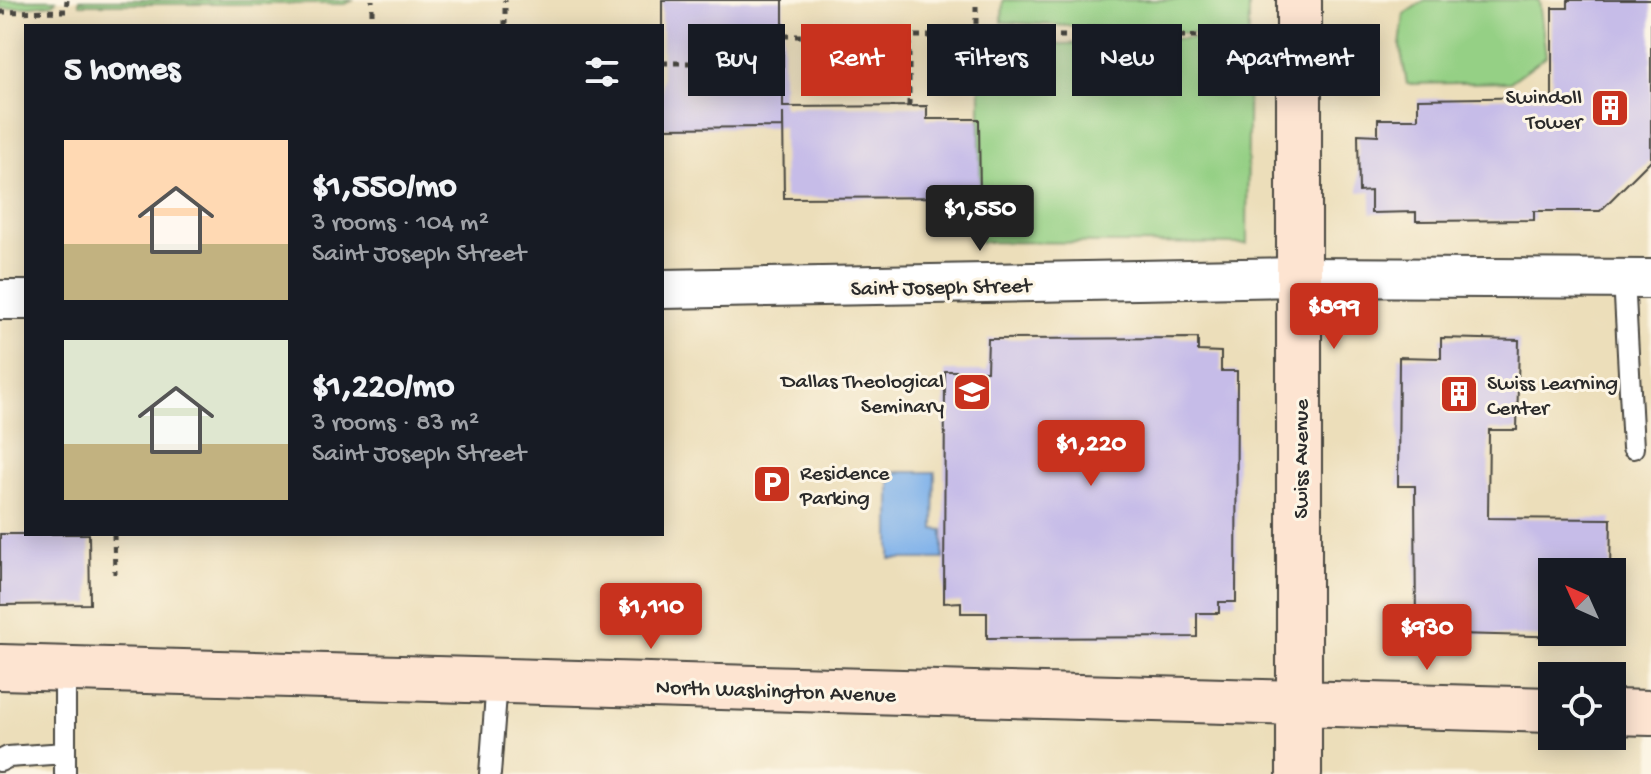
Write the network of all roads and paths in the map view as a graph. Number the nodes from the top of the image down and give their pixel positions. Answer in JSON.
{"nodes":[{"id":1,"x":67,"y":0,"type":"edge"},
{"id":2,"x":372,"y":0,"type":"edge"},
{"id":3,"x":505,"y":0,"type":"edge"},
{"id":4,"x":976,"y":0,"type":"edge"},
{"id":5,"x":1299,"y":0,"type":"edge"},
{"id":6,"x":0,"y":12,"type":"edge"},
{"id":7,"x":372,"y":24,"type":"edge"},
{"id":8,"x":505,"y":24,"type":"edge"},
{"id":9,"x":976,"y":24,"type":"edge"},
{"id":10,"x":1056,"y":36,"type":"edge"},
{"id":11,"x":1198,"y":36,"type":"edge"},
{"id":12,"x":664,"y":63,"type":"edge"},
{"id":13,"x":688,"y":63,"type":"edge"},
{"id":14,"x":909,"y":96,"type":"edge"},
{"id":15,"x":909,"y":106,"type":"dead end"},
{"id":16,"x":1300,"y":277,"type":"junction"},
{"id":17,"x":1638,"y":278,"type":"edge"},
{"id":18,"x":664,"y":289,"type":"edge"},
{"id":19,"x":0,"y":300,"type":"edge"},
{"id":20,"x":24,"y":300,"type":"edge"},
{"id":21,"x":1633,"y":448,"type":"dead end"},
{"id":22,"x":114,"y":536,"type":"edge"},
{"id":23,"x":115,"y":574,"type":"dead end"},
{"id":24,"x":0,"y":667,"type":"edge"},
{"id":25,"x":65,"y":669,"type":"junction"},
{"id":26,"x":497,"y":681,"type":"junction"},
{"id":27,"x":1299,"y":703,"type":"junction"},
{"id":28,"x":1538,"y":710,"type":"edge"},
{"id":29,"x":1626,"y":712,"type":"edge"},
{"id":30,"x":1651,"y":713,"type":"edge"},
{"id":31,"x":65,"y":753,"type":"junction"},
{"id":32,"x":0,"y":761,"type":"edge"},
{"id":33,"x":65,"y":774,"type":"edge"},
{"id":34,"x":490,"y":774,"type":"edge"},
{"id":35,"x":1299,"y":774,"type":"edge"}],
"edges":[{"from":1,"to":6,"type":"path"},
{"from":2,"to":7,"type":"path"},
{"from":3,"to":8,"type":"path"},
{"from":4,"to":9,"type":"path"},
{"from":5,"to":16,"type":"street","name":"Swiss Avenue"},
{"from":10,"to":11,"type":"path"},
{"from":12,"to":13,"type":"path"},
{"from":14,"to":15,"type":"path"},
{"from":16,"to":17,"type":"street","name":"Saint Joseph Street"},
{"from":16,"to":18,"type":"street","name":"Saint Joseph Street"},
{"from":16,"to":27,"type":"street","name":"Swiss Avenue"},
{"from":17,"to":21,"type":"lane"},
{"from":19,"to":20,"type":"street"},
{"from":22,"to":23,"type":"path"},
{"from":24,"to":25,"type":"street","name":"North Washington Avenue"},
{"from":25,"to":26,"type":"street","name":"North Washington Avenue"},
{"from":25,"to":31,"type":"lane"},
{"from":26,"to":27,"type":"street","name":"North Washington Avenue"},
{"from":26,"to":34,"type":"lane"},
{"from":27,"to":28,"type":"street","name":"North Washington Avenue"},
{"from":27,"to":35,"type":"street","name":"Swiss Avenue"},
{"from":29,"to":30,"type":"street"},
{"from":31,"to":32,"type":"lane"},
{"from":31,"to":33,"type":"lane"}]}
